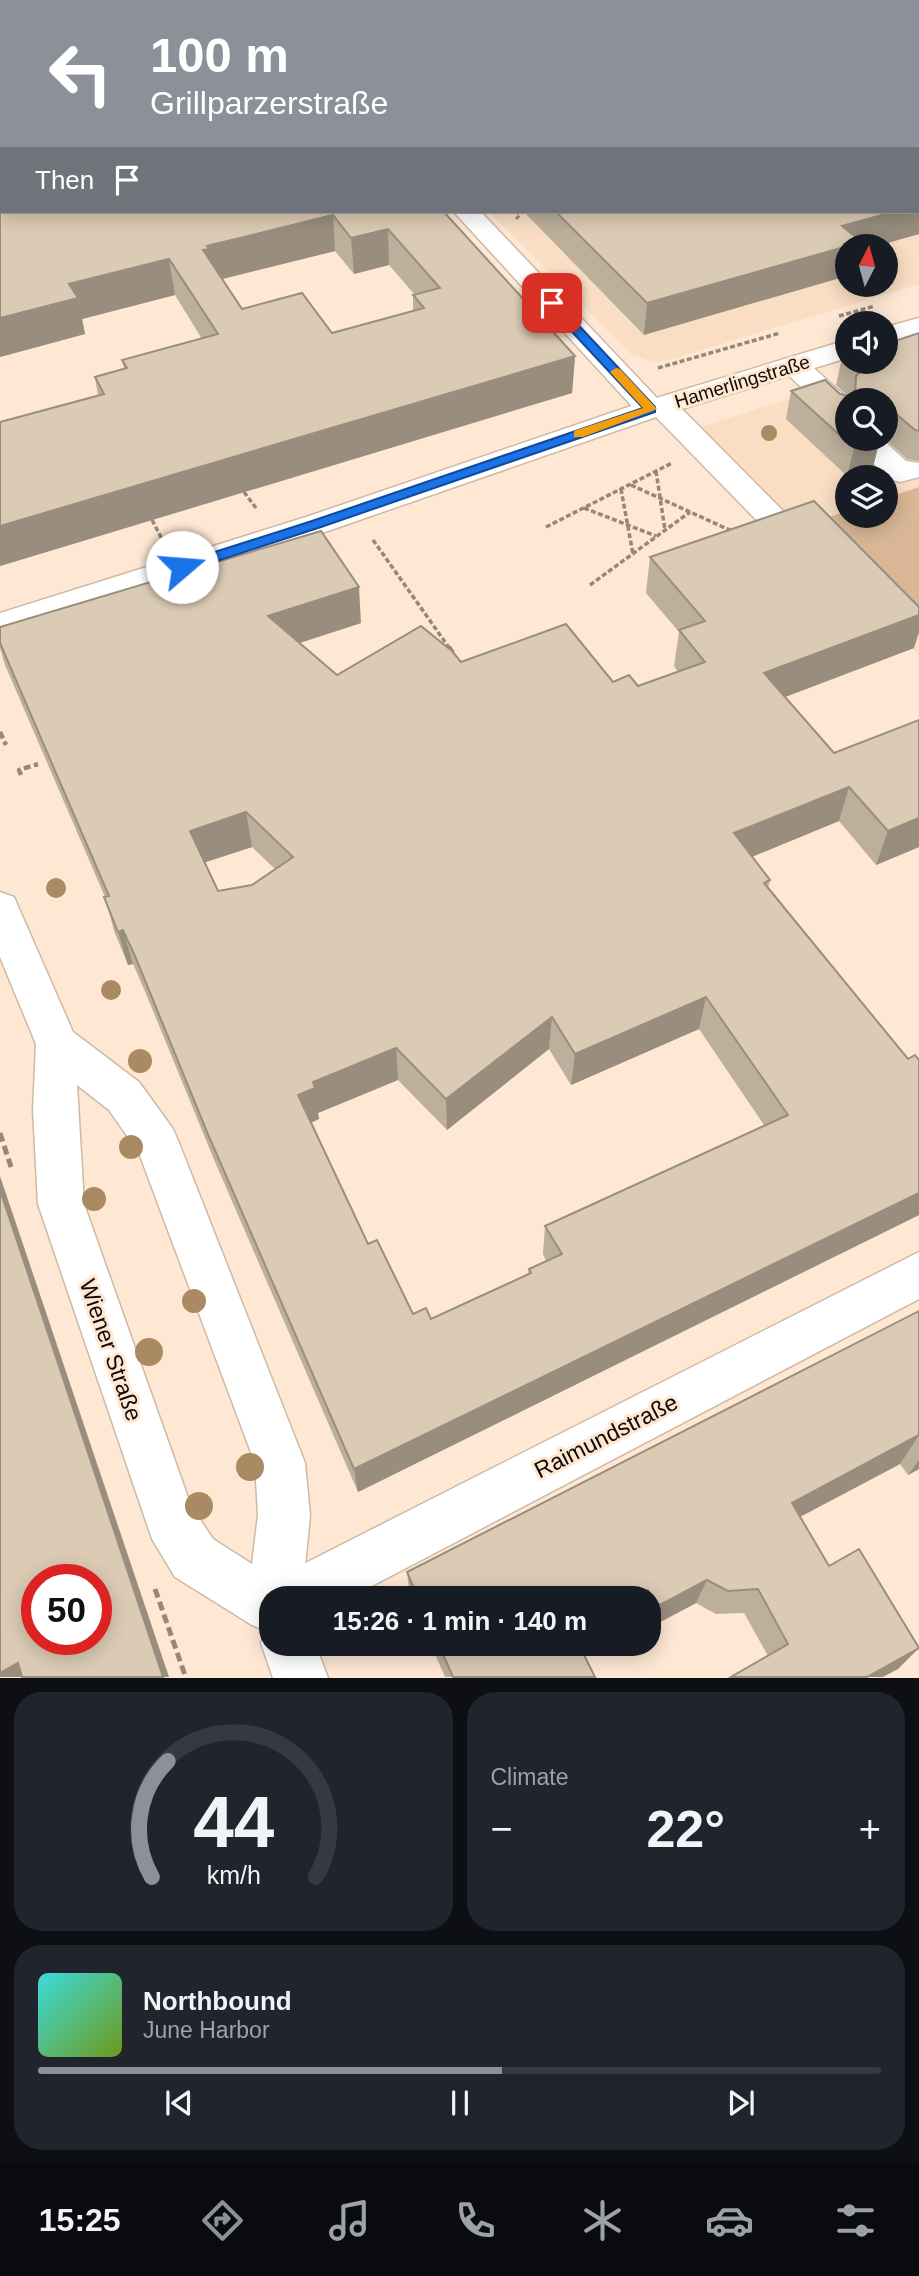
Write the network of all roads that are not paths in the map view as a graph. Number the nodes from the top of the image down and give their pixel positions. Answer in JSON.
{"nodes":[{"id":1,"x":469,"y":214,"type":"edge"},
{"id":2,"x":919,"y":326,"type":"edge"},
{"id":3,"x":898,"y":332,"type":"edge"},
{"id":4,"x":835,"y":353,"type":"edge"},
{"id":5,"x":794,"y":365,"type":"junction"},
{"id":6,"x":835,"y":403,"type":"edge"},
{"id":7,"x":657,"y":408,"type":"junction"},
{"id":8,"x":877,"y":451,"type":"edge"},
{"id":9,"x":908,"y":470,"type":"dead end"},
{"id":10,"x":780,"y":526,"type":"edge"},
{"id":11,"x":0,"y":625,"type":"edge"},
{"id":12,"x":0,"y":908,"type":"edge"},
{"id":13,"x":57,"y":1044,"type":"junction"},
{"id":14,"x":919,"y":1274,"type":"edge"},
{"id":15,"x":276,"y":1586,"type":"edge"},
{"id":16,"x":316,"y":1586,"type":"edge"},
{"id":17,"x":259,"y":1599,"type":"edge"},
{"id":18,"x":293,"y":1656,"type":"edge"},
{"id":19,"x":301,"y":1678,"type":"edge"}],
"edges":[{"from":1,"to":7,"type":"main road"},
{"from":2,"to":3,"type":"main road"},
{"from":4,"to":5,"type":"main road","name":"Hamerlingstraße"},
{"from":5,"to":6,"type":"main road"},
{"from":5,"to":7,"type":"main road","name":"Hamerlingstraße"},
{"from":7,"to":10,"type":"main road"},
{"from":7,"to":11,"type":"main road","name":"Hamerlingstraße"},
{"from":8,"to":9,"type":"main road"},
{"from":12,"to":13,"type":"main road","name":"Wiener Straße"},
{"from":13,"to":15,"type":"main road","name":"Wiener Straße"},
{"from":13,"to":17,"type":"main road","name":"Wiener Straße"},
{"from":14,"to":16,"type":"main road","name":"Raimundstraße"},
{"from":18,"to":19,"type":"main road"}]}
